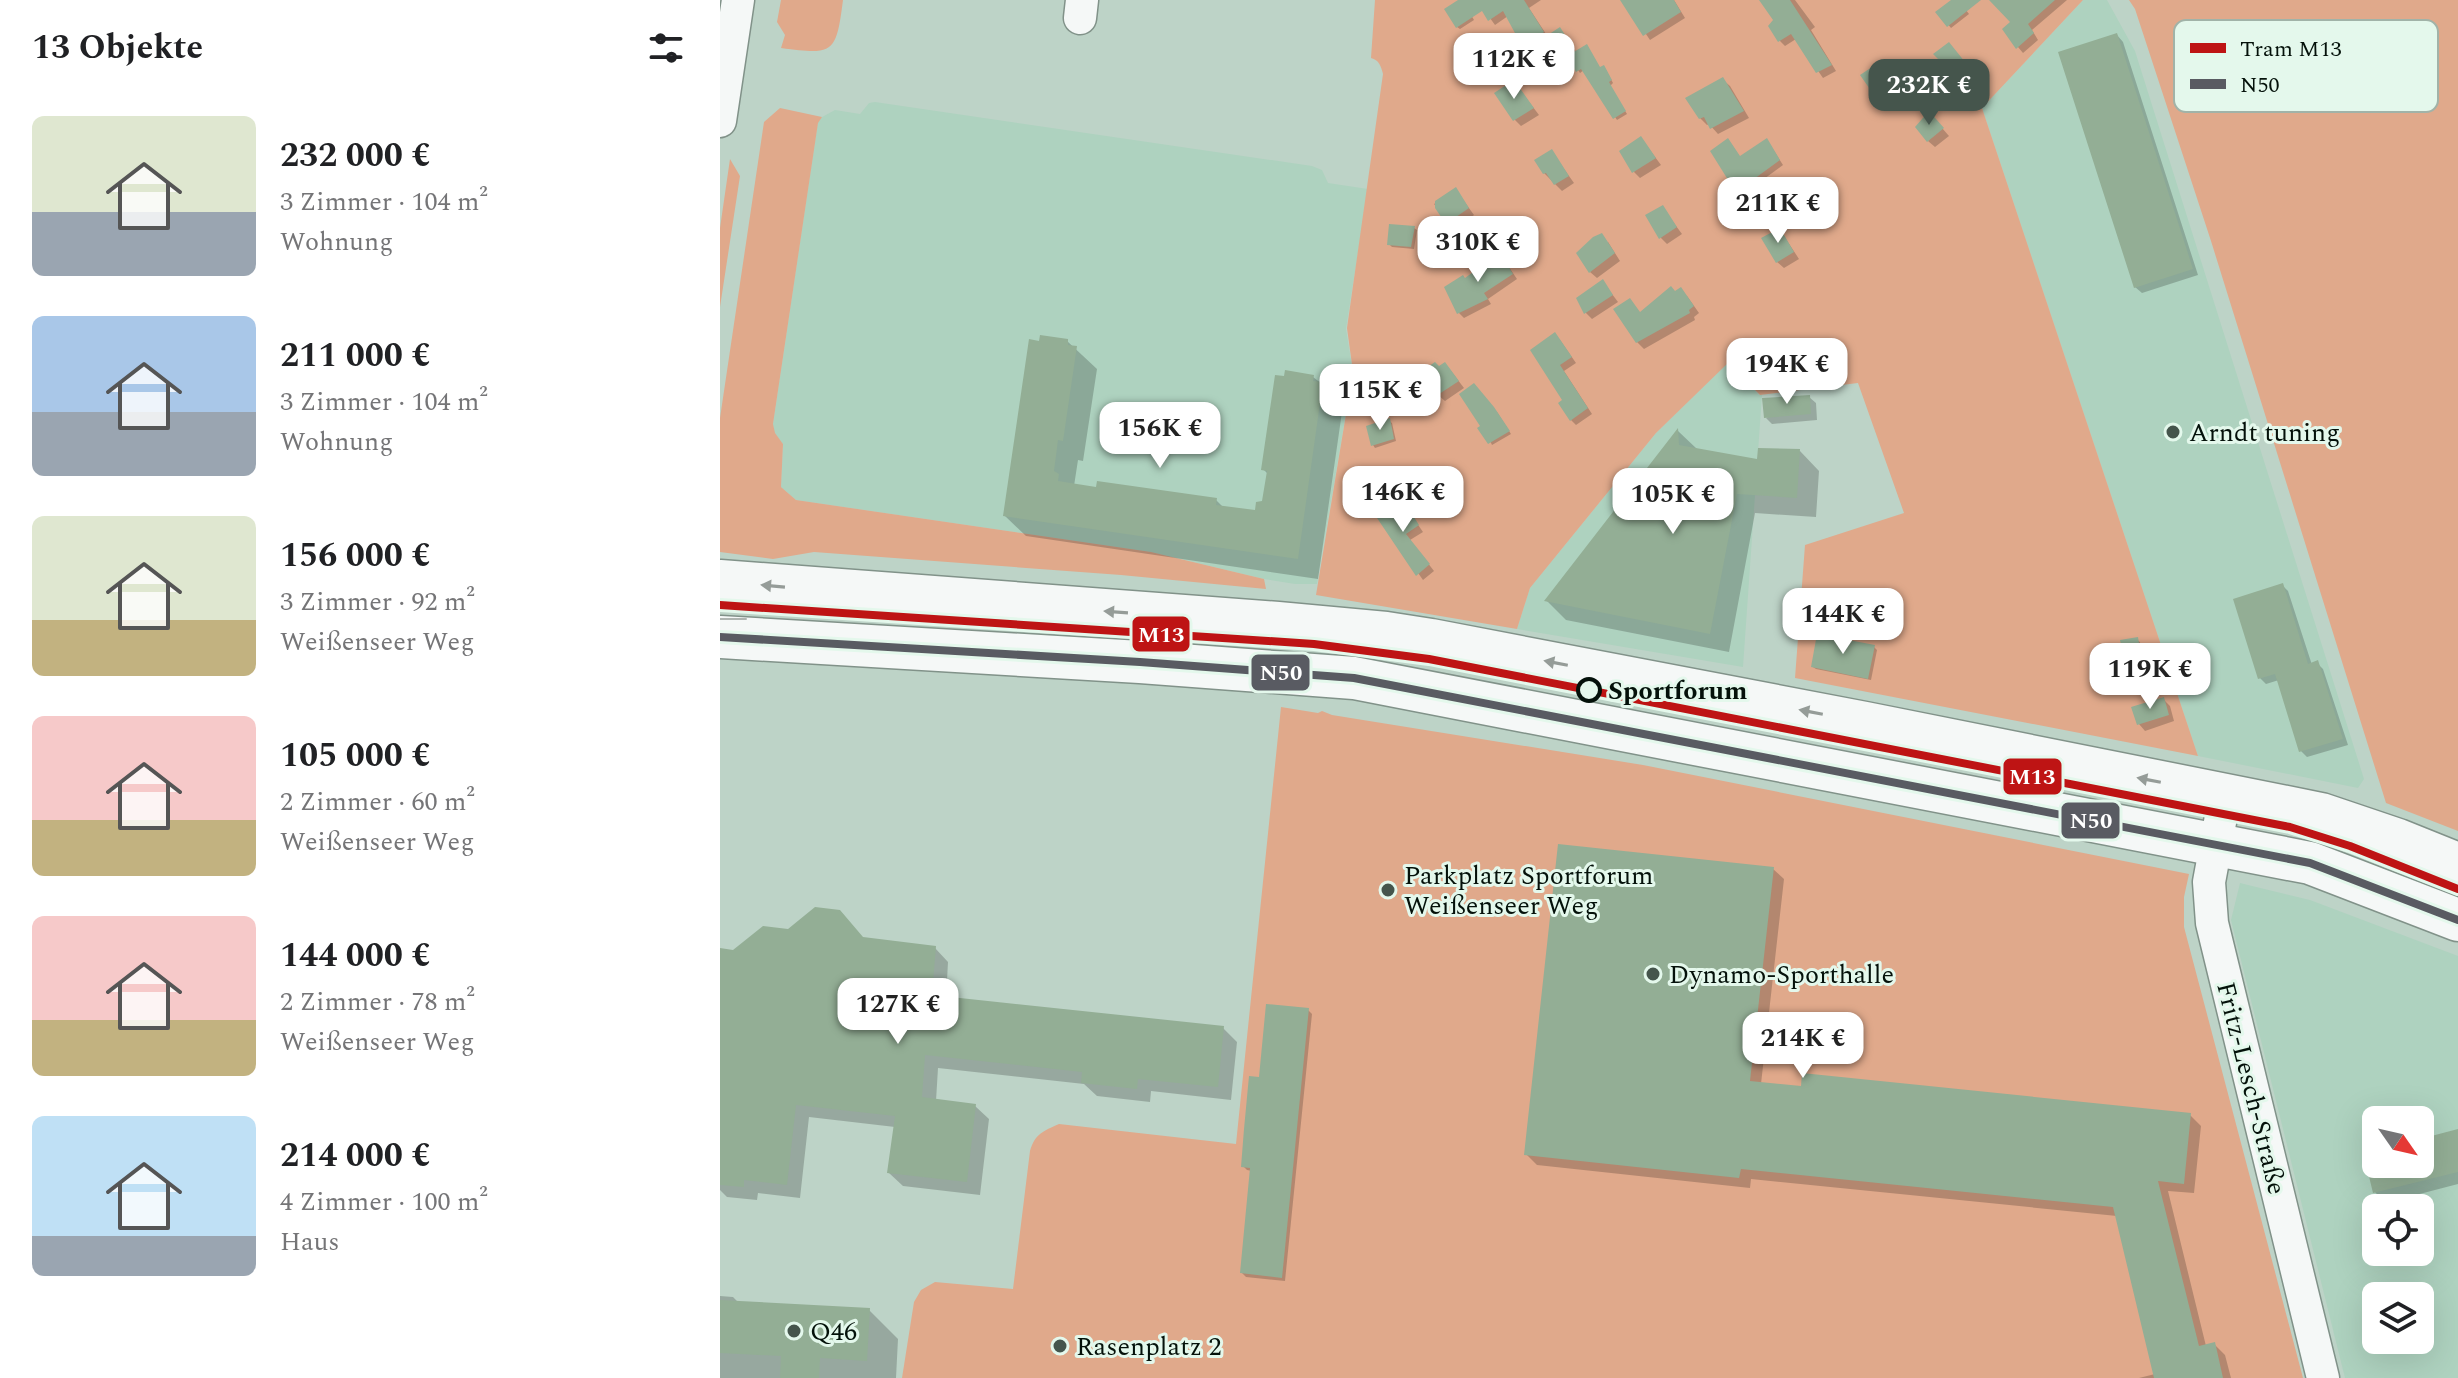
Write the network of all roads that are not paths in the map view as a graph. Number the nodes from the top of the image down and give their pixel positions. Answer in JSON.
{"nodes":[{"id":1,"x":738,"y":0,"type":"edge"},
{"id":2,"x":725,"y":62,"type":"edge"},
{"id":3,"x":720,"y":121,"type":"edge"},
{"id":4,"x":720,"y":581,"type":"edge"},
{"id":5,"x":720,"y":637,"type":"edge"},
{"id":6,"x":1431,"y":640,"type":"junction"},
{"id":7,"x":1425,"y":692,"type":"junction"},
{"id":8,"x":1865,"y":723,"type":"junction"},
{"id":9,"x":1856,"y":774,"type":"junction"},
{"id":10,"x":2225,"y":795,"type":"junction"},
{"id":11,"x":2216,"y":844,"type":"junction"},
{"id":12,"x":2458,"y":864,"type":"edge"},
{"id":13,"x":2458,"y":920,"type":"edge"},
{"id":14,"x":2323,"y":1378,"type":"edge"}],
"edges":[{"from":1,"to":2,"type":"street"},
{"from":2,"to":3,"type":"street"},
{"from":6,"to":4,"type":"main road","one_way":true},
{"from":5,"to":7,"type":"main road"},
{"from":6,"to":7,"type":"main road"},
{"from":8,"to":6,"type":"main road","one_way":true},
{"from":7,"to":9,"type":"main road"},
{"from":8,"to":9,"type":"main road"},
{"from":10,"to":8,"type":"main road","one_way":true},
{"from":9,"to":11,"type":"main road"},
{"from":10,"to":11,"type":"street","name":"Fritz-Lesch-Straße"},
{"from":10,"to":12,"type":"main road"},
{"from":11,"to":13,"type":"main road"},
{"from":11,"to":14,"type":"street","name":"Fritz-Lesch-Straße"}]}
